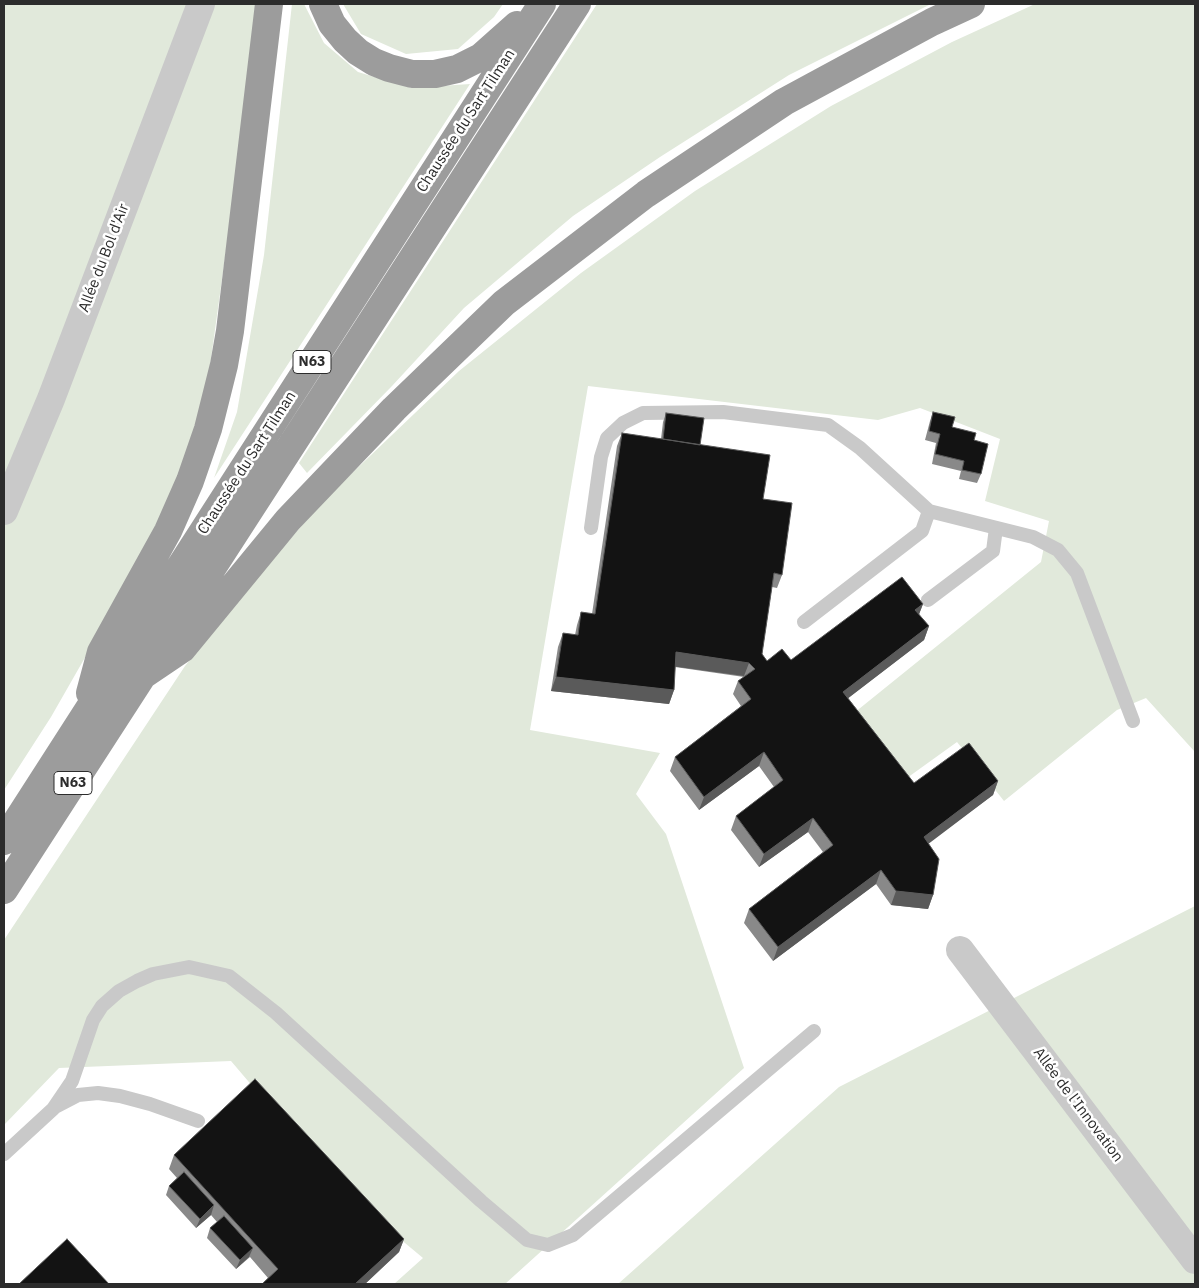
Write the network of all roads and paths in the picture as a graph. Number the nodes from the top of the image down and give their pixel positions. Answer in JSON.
{"nodes":[{"id":1,"x":201,"y":4,"type":"edge"},
{"id":2,"x":269,"y":4,"type":"edge"},
{"id":3,"x":323,"y":4,"type":"edge"},
{"id":4,"x":541,"y":4,"type":"edge"},
{"id":5,"x":577,"y":4,"type":"edge"},
{"id":6,"x":971,"y":4,"type":"edge"},
{"id":7,"x":4,"y":511,"type":"edge"},
{"id":8,"x":930,"y":511,"type":"junction"},
{"id":9,"x":591,"y":528,"type":"dead end"},
{"id":10,"x":996,"y":528,"type":"junction"},
{"id":11,"x":928,"y":600,"type":"dead end"},
{"id":12,"x":804,"y":622,"type":"dead end"},
{"id":13,"x":142,"y":676,"type":"junction"},
{"id":14,"x":83,"y":719,"type":"junction"},
{"id":15,"x":1133,"y":721,"type":"dead end"},
{"id":16,"x":4,"y":841,"type":"edge"},
{"id":17,"x":4,"y":890,"type":"edge"},
{"id":18,"x":960,"y":950,"type":"dead end"},
{"id":19,"x":814,"y":1031,"type":"dead end"},
{"id":20,"x":52,"y":1109,"type":"junction"},
{"id":21,"x":198,"y":1120,"type":"dead end"},
{"id":22,"x":4,"y":1154,"type":"edge"},
{"id":23,"x":1195,"y":1260,"type":"edge"}],
"edges":[{"from":1,"to":7,"type":"street","name":"Allée du Bol d'Air"},
{"from":2,"to":14,"type":"highway"},
{"from":3,"to":4,"type":"highway"},
{"from":4,"to":14,"type":"highway","name":"Chaussée du Sart Tilman","number":"N63"},
{"from":5,"to":13,"type":"highway","name":"Chaussée du Sart Tilman","number":"N63"},
{"from":6,"to":13,"type":"highway"},
{"from":8,"to":9,"type":"lane"},
{"from":8,"to":10,"type":"lane"},
{"from":8,"to":12,"type":"lane"},
{"from":10,"to":11,"type":"lane"},
{"from":10,"to":15,"type":"lane"},
{"from":13,"to":17,"type":"highway","number":"N63"},
{"from":14,"to":16,"type":"highway","number":"N63"},
{"from":18,"to":23,"type":"street","name":"Allée de l'Innovation"},
{"from":19,"to":20,"type":"lane"},
{"from":20,"to":21,"type":"lane"},
{"from":20,"to":22,"type":"lane"}]}
